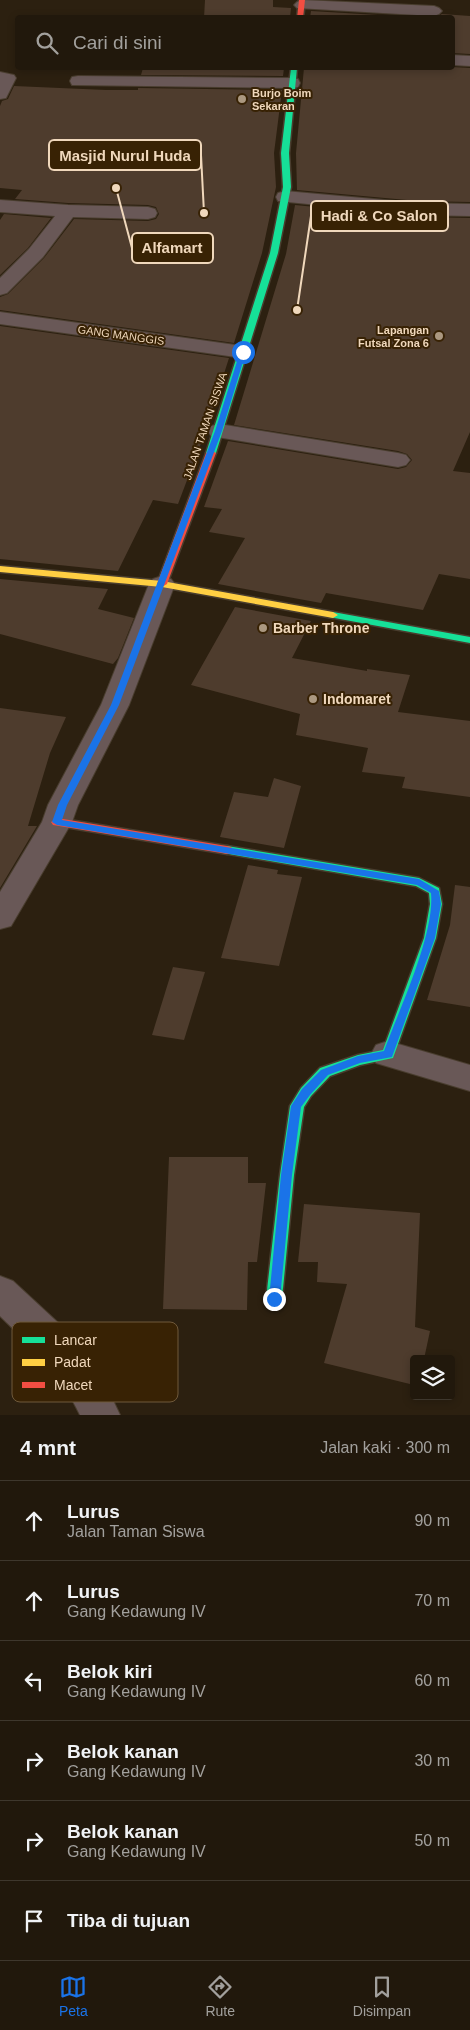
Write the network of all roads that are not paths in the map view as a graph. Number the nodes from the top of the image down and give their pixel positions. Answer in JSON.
{"nodes":[{"id":1,"x":301,"y":8,"type":"edge"},
{"id":2,"x":434,"y":11,"type":"dead end"},
{"id":3,"x":455,"y":60,"type":"edge"},
{"id":4,"x":470,"y":61,"type":"edge"},
{"id":5,"x":293,"y":75,"type":"edge"},
{"id":6,"x":4,"y":78,"type":"edge"},
{"id":7,"x":78,"y":81,"type":"dead end"},
{"id":8,"x":0,"y":94,"type":"edge"},
{"id":9,"x":285,"y":197,"type":"junction"},
{"id":10,"x":0,"y":206,"type":"edge"},
{"id":11,"x":470,"y":210,"type":"edge"},
{"id":12,"x":68,"y":211,"type":"junction"},
{"id":13,"x":148,"y":213,"type":"dead end"},
{"id":14,"x":0,"y":289,"type":"edge"},
{"id":15,"x":0,"y":318,"type":"edge"},
{"id":16,"x":243,"y":352,"type":"junction"},
{"id":17,"x":219,"y":431,"type":"junction"},
{"id":18,"x":398,"y":460,"type":"dead end"},
{"id":19,"x":0,"y":569,"type":"edge"},
{"id":20,"x":162,"y":584,"type":"junction"},
{"id":21,"x":470,"y":640,"type":"edge"},
{"id":22,"x":57,"y":822,"type":"junction"},
{"id":23,"x":0,"y":918,"type":"edge"},
{"id":24,"x":388,"y":1054,"type":"junction"},
{"id":25,"x":470,"y":1078,"type":"edge"},
{"id":26,"x":0,"y":1292,"type":"edge"},
{"id":27,"x":274,"y":1299,"type":"dead end"},
{"id":28,"x":32,"y":1322,"type":"edge"},
{"id":29,"x":94,"y":1402,"type":"edge"},
{"id":30,"x":100,"y":1415,"type":"edge"}],
"edges":[{"from":1,"to":2,"type":"street"},
{"from":3,"to":4,"type":"street"},
{"from":5,"to":7,"type":"street"},
{"from":5,"to":9,"type":"main road","name":"JALAN TAMAN SISWA"},
{"from":6,"to":8,"type":"street"},
{"from":9,"to":11,"type":"street"},
{"from":9,"to":16,"type":"main road","name":"JALAN TAMAN SISWA"},
{"from":10,"to":12,"type":"street"},
{"from":12,"to":13,"type":"street"},
{"from":12,"to":14,"type":"street"},
{"from":15,"to":16,"type":"street","name":"GANG MANGGIS"},
{"from":16,"to":17,"type":"main road","name":"JALAN TAMAN SISWA"},
{"from":17,"to":18,"type":"street"},
{"from":17,"to":20,"type":"main road","name":"JALAN TAMAN SISWA"},
{"from":19,"to":20,"type":"main road"},
{"from":20,"to":21,"type":"main road"},
{"from":20,"to":22,"type":"street"},
{"from":22,"to":23,"type":"street"},
{"from":22,"to":24,"type":"main road"},
{"from":24,"to":25,"type":"street"},
{"from":24,"to":27,"type":"main road"},
{"from":26,"to":28,"type":"street"},
{"from":29,"to":30,"type":"street"}]}
